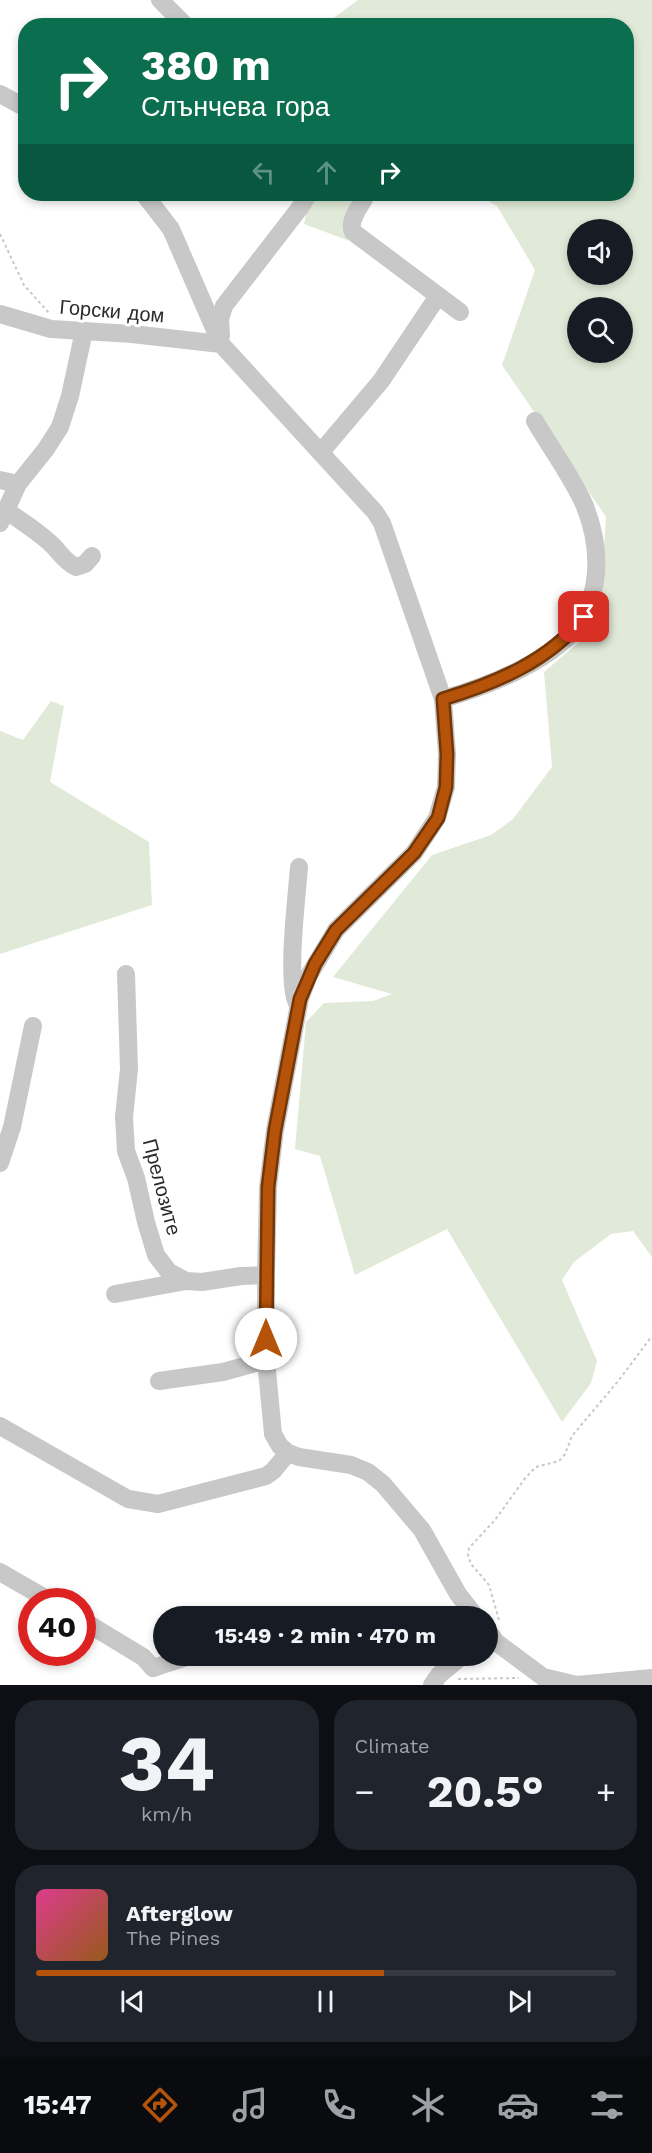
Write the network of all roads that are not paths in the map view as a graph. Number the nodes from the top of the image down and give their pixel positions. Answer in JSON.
{"nodes":[{"id":1,"x":160,"y":0,"type":"edge"},
{"id":2,"x":178,"y":18,"type":"edge"},
{"id":3,"x":0,"y":94,"type":"edge"},
{"id":4,"x":18,"y":104,"type":"edge"},
{"id":5,"x":149,"y":201,"type":"edge"},
{"id":6,"x":304,"y":201,"type":"edge"},
{"id":7,"x":362,"y":201,"type":"edge"},
{"id":8,"x":438,"y":296,"type":"junction"},
{"id":9,"x":460,"y":312,"type":"dead end"},
{"id":10,"x":0,"y":314,"type":"edge"},
{"id":11,"x":84,"y":331,"type":"junction"},
{"id":12,"x":221,"y":344,"type":"junction"},
{"id":13,"x":535,"y":421,"type":"dead end"},
{"id":14,"x":321,"y":452,"type":"junction"},
{"id":15,"x":0,"y":480,"type":"edge"},
{"id":16,"x":18,"y":484,"type":"junction"},
{"id":17,"x":3,"y":517,"type":"edge"},
{"id":18,"x":92,"y":556,"type":"dead end"},
{"id":19,"x":443,"y":699,"type":"junction"},
{"id":20,"x":299,"y":867,"type":"dead end"},
{"id":21,"x":126,"y":974,"type":"dead end"},
{"id":22,"x":298,"y":1005,"type":"junction"},
{"id":23,"x":33,"y":1026,"type":"dead end"},
{"id":24,"x":0,"y":1163,"type":"edge"},
{"id":25,"x":266,"y":1275,"type":"junction"},
{"id":26,"x":186,"y":1281,"type":"junction"},
{"id":27,"x":115,"y":1294,"type":"dead end"},
{"id":28,"x":266,"y":1360,"type":"junction"},
{"id":29,"x":159,"y":1381,"type":"dead end"},
{"id":30,"x":0,"y":1426,"type":"edge"},
{"id":31,"x":288,"y":1453,"type":"junction"},
{"id":32,"x":0,"y":1572,"type":"edge"},
{"id":33,"x":28,"y":1588,"type":"edge"},
{"id":34,"x":467,"y":1606,"type":"edge"},
{"id":35,"x":96,"y":1628,"type":"edge"},
{"id":36,"x":498,"y":1644,"type":"edge"},
{"id":37,"x":171,"y":1666,"type":"edge"},
{"id":38,"x":450,"y":1666,"type":"edge"},
{"id":39,"x":152,"y":1676,"type":"edge"},
{"id":40,"x":652,"y":1678,"type":"edge"},
{"id":41,"x":432,"y":1685,"type":"edge"}],
"edges":[{"from":1,"to":2,"type":"street"},
{"from":3,"to":4,"type":"street"},
{"from":5,"to":12,"type":"street"},
{"from":6,"to":12,"type":"street"},
{"from":7,"to":8,"type":"street"},
{"from":8,"to":9,"type":"street"},
{"from":8,"to":14,"type":"street"},
{"from":10,"to":11,"type":"street","name":"Горски дом"},
{"from":11,"to":12,"type":"street","name":"Горски дом"},
{"from":11,"to":16,"type":"street"},
{"from":12,"to":14,"type":"street"},
{"from":13,"to":19,"type":"street"},
{"from":14,"to":19,"type":"street"},
{"from":15,"to":16,"type":"street"},
{"from":16,"to":17,"type":"street"},
{"from":17,"to":18,"type":"street"},
{"from":19,"to":22,"type":"street"},
{"from":20,"to":22,"type":"street"},
{"from":21,"to":26,"type":"street","name":"Прелозите"},
{"from":22,"to":25,"type":"street"},
{"from":23,"to":24,"type":"street"},
{"from":25,"to":26,"type":"street"},
{"from":25,"to":28,"type":"street"},
{"from":26,"to":27,"type":"street"},
{"from":28,"to":29,"type":"street"},
{"from":28,"to":31,"type":"street"},
{"from":30,"to":31,"type":"street"},
{"from":31,"to":34,"type":"street"},
{"from":32,"to":33,"type":"street"},
{"from":35,"to":39,"type":"street"},
{"from":36,"to":40,"type":"street"},
{"from":37,"to":39,"type":"street"},
{"from":38,"to":41,"type":"street"}]}
